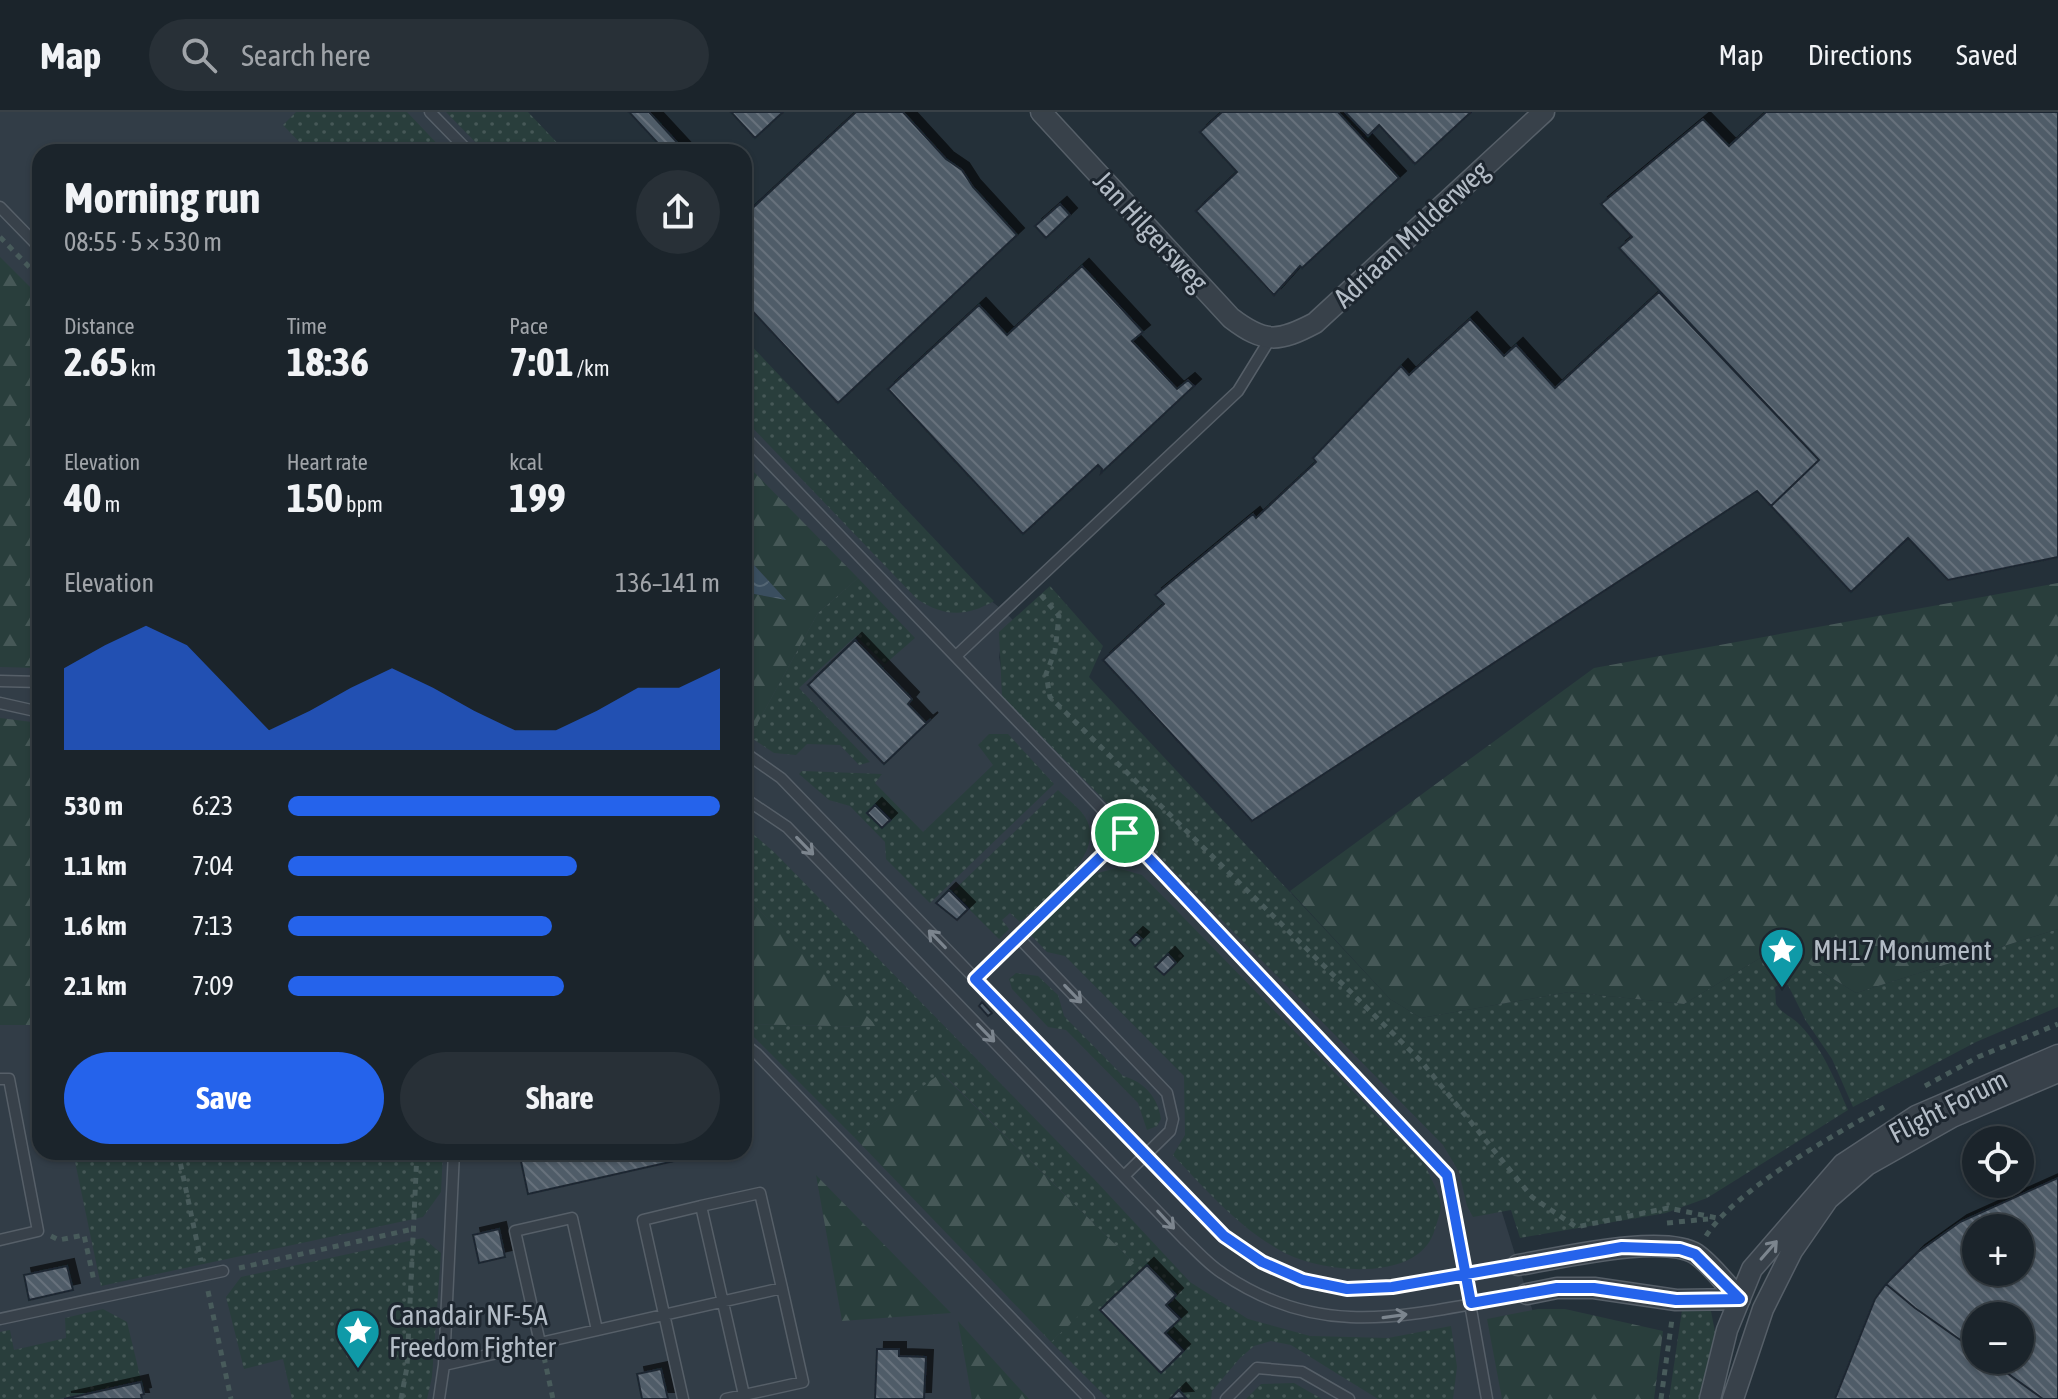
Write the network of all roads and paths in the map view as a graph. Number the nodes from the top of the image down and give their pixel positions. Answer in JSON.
{"nodes":[{"id":1,"x":430,"y":112,"type":"edge"},
{"id":2,"x":1041,"y":112,"type":"edge"},
{"id":3,"x":1544,"y":112,"type":"edge"},
{"id":4,"x":461,"y":144,"type":"edge"},
{"id":5,"x":0,"y":207,"type":"edge"},
{"id":6,"x":0,"y":237,"type":"edge"},
{"id":7,"x":32,"y":240,"type":"edge"},
{"id":8,"x":32,"y":270,"type":"edge"},
{"id":9,"x":1270,"y":339,"type":"junction"},
{"id":10,"x":752,"y":444,"type":"edge"},
{"id":11,"x":1032,"y":585,"type":"junction"},
{"id":12,"x":956,"y":656,"type":"junction"},
{"id":13,"x":0,"y":681,"type":"edge"},
{"id":14,"x":32,"y":682,"type":"edge"},
{"id":15,"x":0,"y":703,"type":"edge"},
{"id":16,"x":32,"y":710,"type":"edge"},
{"id":17,"x":752,"y":758,"type":"edge"},
{"id":18,"x":752,"y":803,"type":"edge"},
{"id":19,"x":1125,"y":833,"type":"junction"},
{"id":20,"x":1019,"y":938,"type":"junction"},
{"id":21,"x":975,"y":979,"type":"junction"},
{"id":22,"x":752,"y":1050,"type":"edge"},
{"id":23,"x":2058,"y":1055,"type":"edge"},
{"id":24,"x":2058,"y":1072,"type":"edge"},
{"id":25,"x":0,"y":1079,"type":"edge"},
{"id":26,"x":1146,"y":1155,"type":"junction"},
{"id":27,"x":417,"y":1160,"type":"edge"},
{"id":28,"x":454,"y":1160,"type":"edge"},
{"id":29,"x":1843,"y":1164,"type":"junction"},
{"id":30,"x":1867,"y":1165,"type":"junction"},
{"id":31,"x":1124,"y":1176,"type":"junction"},
{"id":32,"x":1828,"y":1199,"type":"junction"},
{"id":33,"x":701,"y":1206,"type":"junction"},
{"id":34,"x":1717,"y":1218,"type":"dead end"},
{"id":35,"x":413,"y":1229,"type":"junction"},
{"id":36,"x":38,"y":1231,"type":"junction"},
{"id":37,"x":0,"y":1240,"type":"edge"},
{"id":38,"x":1518,"y":1265,"type":"joint"},
{"id":39,"x":223,"y":1271,"type":"joint"},
{"id":40,"x":1466,"y":1274,"type":"junction"},
{"id":41,"x":782,"y":1288,"type":"junction"},
{"id":42,"x":1527,"y":1294,"type":"joint"},
{"id":43,"x":98,"y":1298,"type":"junction"},
{"id":44,"x":1740,"y":1299,"type":"junction"},
{"id":45,"x":723,"y":1302,"type":"junction"},
{"id":46,"x":1471,"y":1303,"type":"junction"},
{"id":47,"x":664,"y":1315,"type":"junction"},
{"id":48,"x":0,"y":1319,"type":"edge"},
{"id":49,"x":597,"y":1330,"type":"junction"},
{"id":50,"x":540,"y":1343,"type":"junction"},
{"id":51,"x":444,"y":1365,"type":"junction"},
{"id":52,"x":744,"y":1395,"type":"junction"},
{"id":53,"x":401,"y":1399,"type":"edge"},
{"id":54,"x":439,"y":1399,"type":"edge"},
{"id":55,"x":553,"y":1399,"type":"edge"},
{"id":56,"x":683,"y":1399,"type":"edge"},
{"id":57,"x":726,"y":1399,"type":"edge"},
{"id":58,"x":1089,"y":1399,"type":"edge"},
{"id":59,"x":1226,"y":1399,"type":"edge"},
{"id":60,"x":1349,"y":1399,"type":"edge"},
{"id":61,"x":1487,"y":1399,"type":"edge"},
{"id":62,"x":1710,"y":1399,"type":"edge"},
{"id":63,"x":1733,"y":1399,"type":"edge"}],
"edges":[{"from":1,"to":4,"type":"lane"},
{"from":2,"to":9,"type":"street","name":"Jan Hilgersweg"},
{"from":3,"to":9,"type":"street","name":"Adriaan Mulderweg"},
{"from":5,"to":7,"type":"lane"},
{"from":6,"to":8,"type":"path"},
{"from":9,"to":11,"type":"lane"},
{"from":10,"to":12,"type":"lane"},
{"from":11,"to":12,"type":"lane"},
{"from":11,"to":34,"type":"path"},
{"from":12,"to":19,"type":"lane"},
{"from":13,"to":14,"type":"lane"},
{"from":15,"to":16,"type":"lane"},
{"from":21,"to":17,"type":"lane","one_way":true},
{"from":18,"to":31,"type":"lane","one_way":true},
{"from":19,"to":20,"type":"lane"},
{"from":19,"to":40,"type":"lane"},
{"from":20,"to":21,"type":"lane"},
{"from":20,"to":26,"type":"lane","one_way":true},
{"from":21,"to":26,"type":"lane"},
{"from":22,"to":58,"type":"lane"},
{"from":23,"to":29,"type":"street","name":"Flight Forum"},
{"from":24,"to":30,"type":"street","name":"Flight Forum"},
{"from":25,"to":36,"type":"lane"},
{"from":26,"to":31,"type":"lane"},
{"from":26,"to":40,"type":"lane"},
{"from":27,"to":35,"type":"path"},
{"from":28,"to":51,"type":"lane"},
{"from":29,"to":30,"type":"street","name":"Flight Forum"},
{"from":29,"to":32,"type":"street","name":"Flight Forum"},
{"from":44,"to":29,"type":"street","name":"Flight Forum","one_way":true},
{"from":30,"to":32,"type":"street","name":"Flight Forum"},
{"from":31,"to":46,"type":"lane","one_way":true},
{"from":32,"to":63,"type":"street","name":"Flight Forum"},
{"from":33,"to":41,"type":"lane"},
{"from":33,"to":45,"type":"lane"},
{"from":33,"to":47,"type":"lane"},
{"from":35,"to":39,"type":"path"},
{"from":35,"to":53,"type":"path"},
{"from":36,"to":37,"type":"lane"},
{"from":36,"to":43,"type":"path"},
{"from":38,"to":40,"type":"lane"},
{"from":38,"to":44,"type":"street"},
{"from":39,"to":43,"type":"lane"},
{"from":40,"to":46,"type":"lane"},
{"from":41,"to":45,"type":"lane"},
{"from":41,"to":52,"type":"lane"},
{"from":42,"to":44,"type":"street"},
{"from":42,"to":46,"type":"lane"},
{"from":43,"to":48,"type":"lane"},
{"from":44,"to":62,"type":"street","name":"Flight Forum"},
{"from":45,"to":47,"type":"lane"},
{"from":45,"to":52,"type":"lane"},
{"from":46,"to":61,"type":"lane"},
{"from":47,"to":49,"type":"lane"},
{"from":47,"to":56,"type":"lane"},
{"from":49,"to":50,"type":"lane"},
{"from":49,"to":50,"type":"lane"},
{"from":50,"to":51,"type":"lane"},
{"from":50,"to":55,"type":"path"},
{"from":51,"to":54,"type":"lane"},
{"from":52,"to":57,"type":"lane"},
{"from":59,"to":60,"type":"lane"}]}
